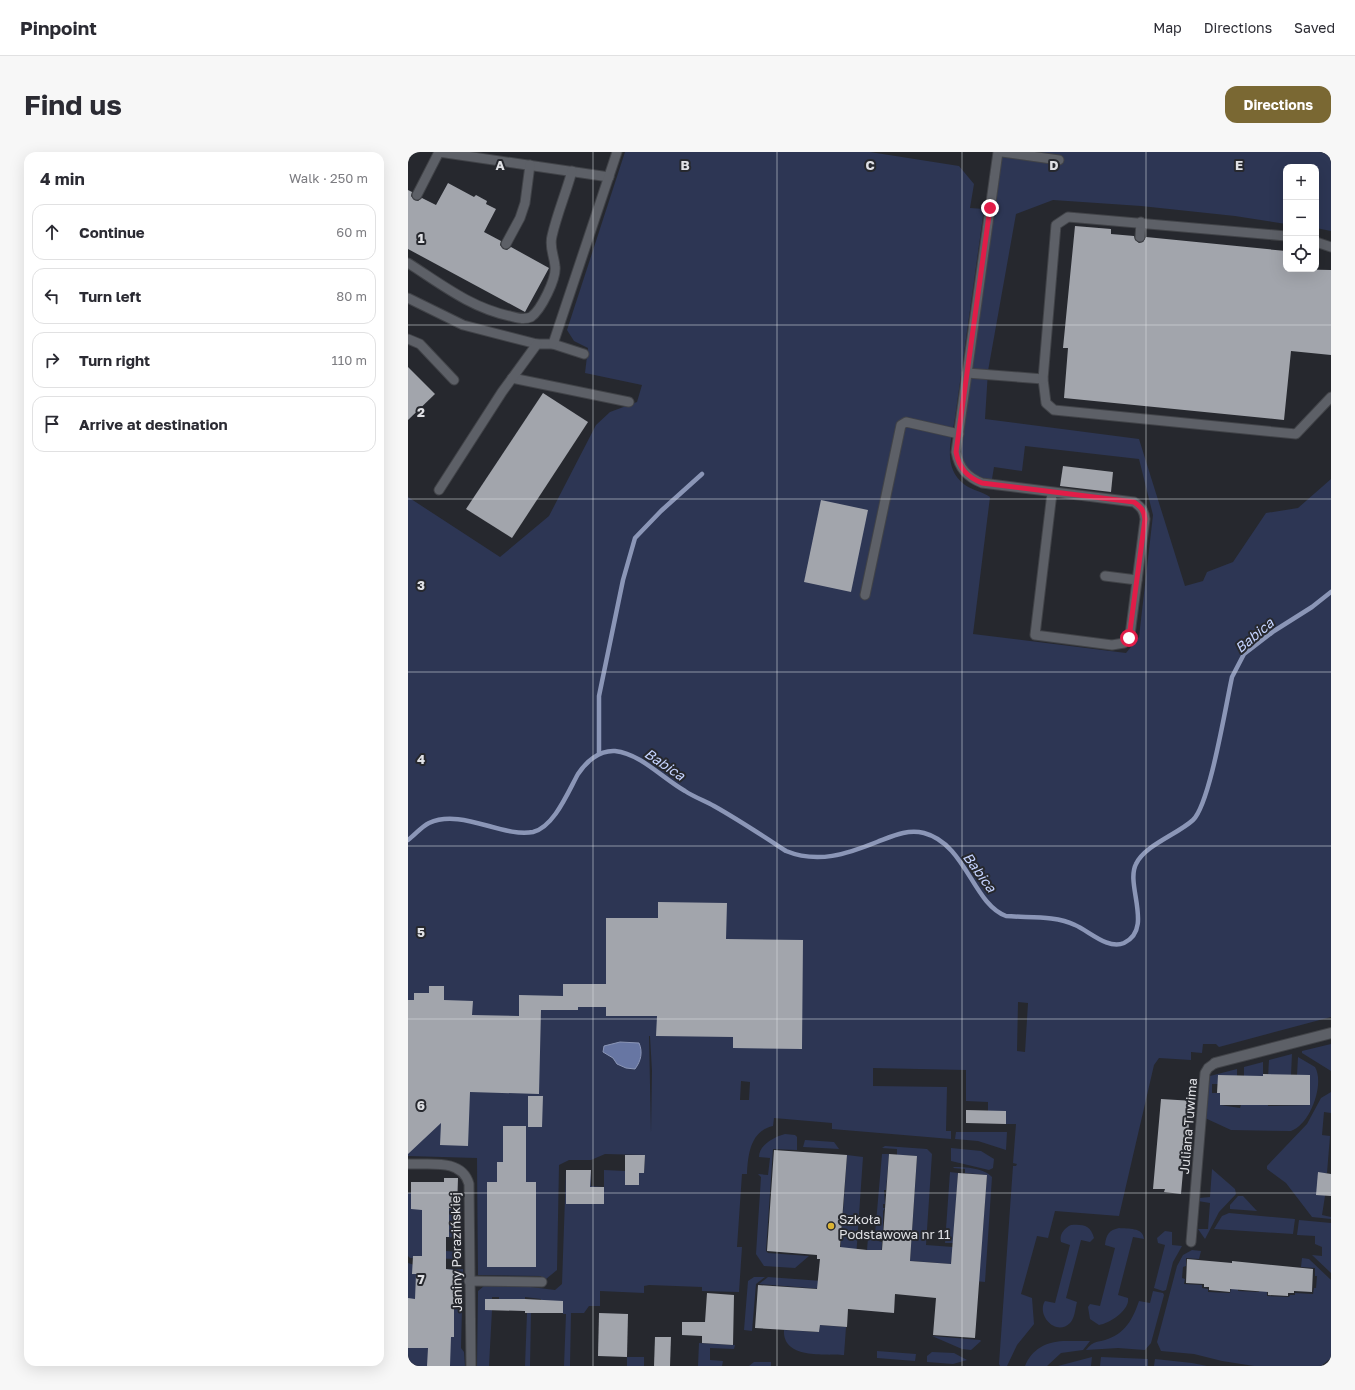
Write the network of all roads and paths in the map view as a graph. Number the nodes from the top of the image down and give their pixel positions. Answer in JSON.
{"nodes":[{"id":1,"x":617,"y":152,"type":"edge"},
{"id":2,"x":998,"y":152,"type":"edge"},
{"id":3,"x":1002,"y":152,"type":"edge"},
{"id":4,"x":1059,"y":160,"type":"dead end"},
{"id":5,"x":530,"y":165,"type":"junction"},
{"id":6,"x":572,"y":171,"type":"junction"},
{"id":7,"x":609,"y":177,"type":"junction"},
{"id":8,"x":417,"y":195,"type":"dead end"},
{"id":9,"x":1141,"y":222,"type":"junction"},
{"id":10,"x":1283,"y":236,"type":"edge"},
{"id":11,"x":1140,"y":237,"type":"dead end"},
{"id":12,"x":1319,"y":243,"type":"edge"},
{"id":13,"x":506,"y":244,"type":"dead end"},
{"id":14,"x":1331,"y":248,"type":"edge"},
{"id":15,"x":408,"y":263,"type":"edge"},
{"id":16,"x":408,"y":298,"type":"edge"},
{"id":17,"x":408,"y":339,"type":"edge"},
{"id":18,"x":537,"y":344,"type":"junction"},
{"id":19,"x":553,"y":344,"type":"junction"},
{"id":20,"x":584,"y":354,"type":"dead end"},
{"id":21,"x":968,"y":373,"type":"junction"},
{"id":22,"x":512,"y":378,"type":"junction"},
{"id":23,"x":1043,"y":379,"type":"junction"},
{"id":24,"x":454,"y":380,"type":"dead end"},
{"id":25,"x":1331,"y":397,"type":"edge"},
{"id":26,"x":629,"y":402,"type":"dead end"},
{"id":27,"x":959,"y":434,"type":"junction"},
{"id":28,"x":439,"y":490,"type":"dead end"},
{"id":29,"x":1052,"y":493,"type":"junction"},
{"id":30,"x":1105,"y":576,"type":"dead end"},
{"id":31,"x":1137,"y":580,"type":"junction"},
{"id":32,"x":865,"y":595,"type":"dead end"},
{"id":33,"x":1331,"y":1033,"type":"edge"},
{"id":34,"x":1215,"y":1063,"type":"joint"},
{"id":35,"x":408,"y":1164,"type":"edge"},
{"id":36,"x":1190,"y":1242,"type":"dead end"},
{"id":37,"x":469,"y":1281,"type":"junction"},
{"id":38,"x":542,"y":1282,"type":"dead end"},
{"id":39,"x":470,"y":1366,"type":"edge"}],
"edges":[{"from":1,"to":7,"type":"lane"},
{"from":2,"to":21,"type":"lane"},
{"from":3,"to":4,"type":"lane"},
{"from":5,"to":6,"type":"lane"},
{"from":5,"to":8,"type":"lane"},
{"from":5,"to":13,"type":"lane"},
{"from":6,"to":7,"type":"lane"},
{"from":6,"to":15,"type":"lane"},
{"from":7,"to":19,"type":"lane"},
{"from":9,"to":10,"type":"lane"},
{"from":9,"to":11,"type":"lane"},
{"from":9,"to":23,"type":"lane"},
{"from":12,"to":14,"type":"lane"},
{"from":16,"to":18,"type":"lane"},
{"from":17,"to":24,"type":"lane"},
{"from":18,"to":19,"type":"lane"},
{"from":18,"to":22,"type":"lane"},
{"from":19,"to":20,"type":"lane"},
{"from":21,"to":23,"type":"lane"},
{"from":21,"to":27,"type":"lane"},
{"from":22,"to":26,"type":"lane"},
{"from":22,"to":28,"type":"lane"},
{"from":23,"to":25,"type":"lane"},
{"from":27,"to":29,"type":"lane"},
{"from":27,"to":32,"type":"lane"},
{"from":29,"to":31,"type":"lane"},
{"from":29,"to":31,"type":"lane"},
{"from":30,"to":31,"type":"lane"},
{"from":33,"to":34,"type":"street","name":"Juliana Tuwima"},
{"from":34,"to":36,"type":"lane","name":"Juliana Tuwima"},
{"from":35,"to":37,"type":"lane","name":"Janiny Porazińskiej"},
{"from":37,"to":38,"type":"lane"},
{"from":37,"to":39,"type":"lane","name":"Janiny Porazińskiej"}]}
